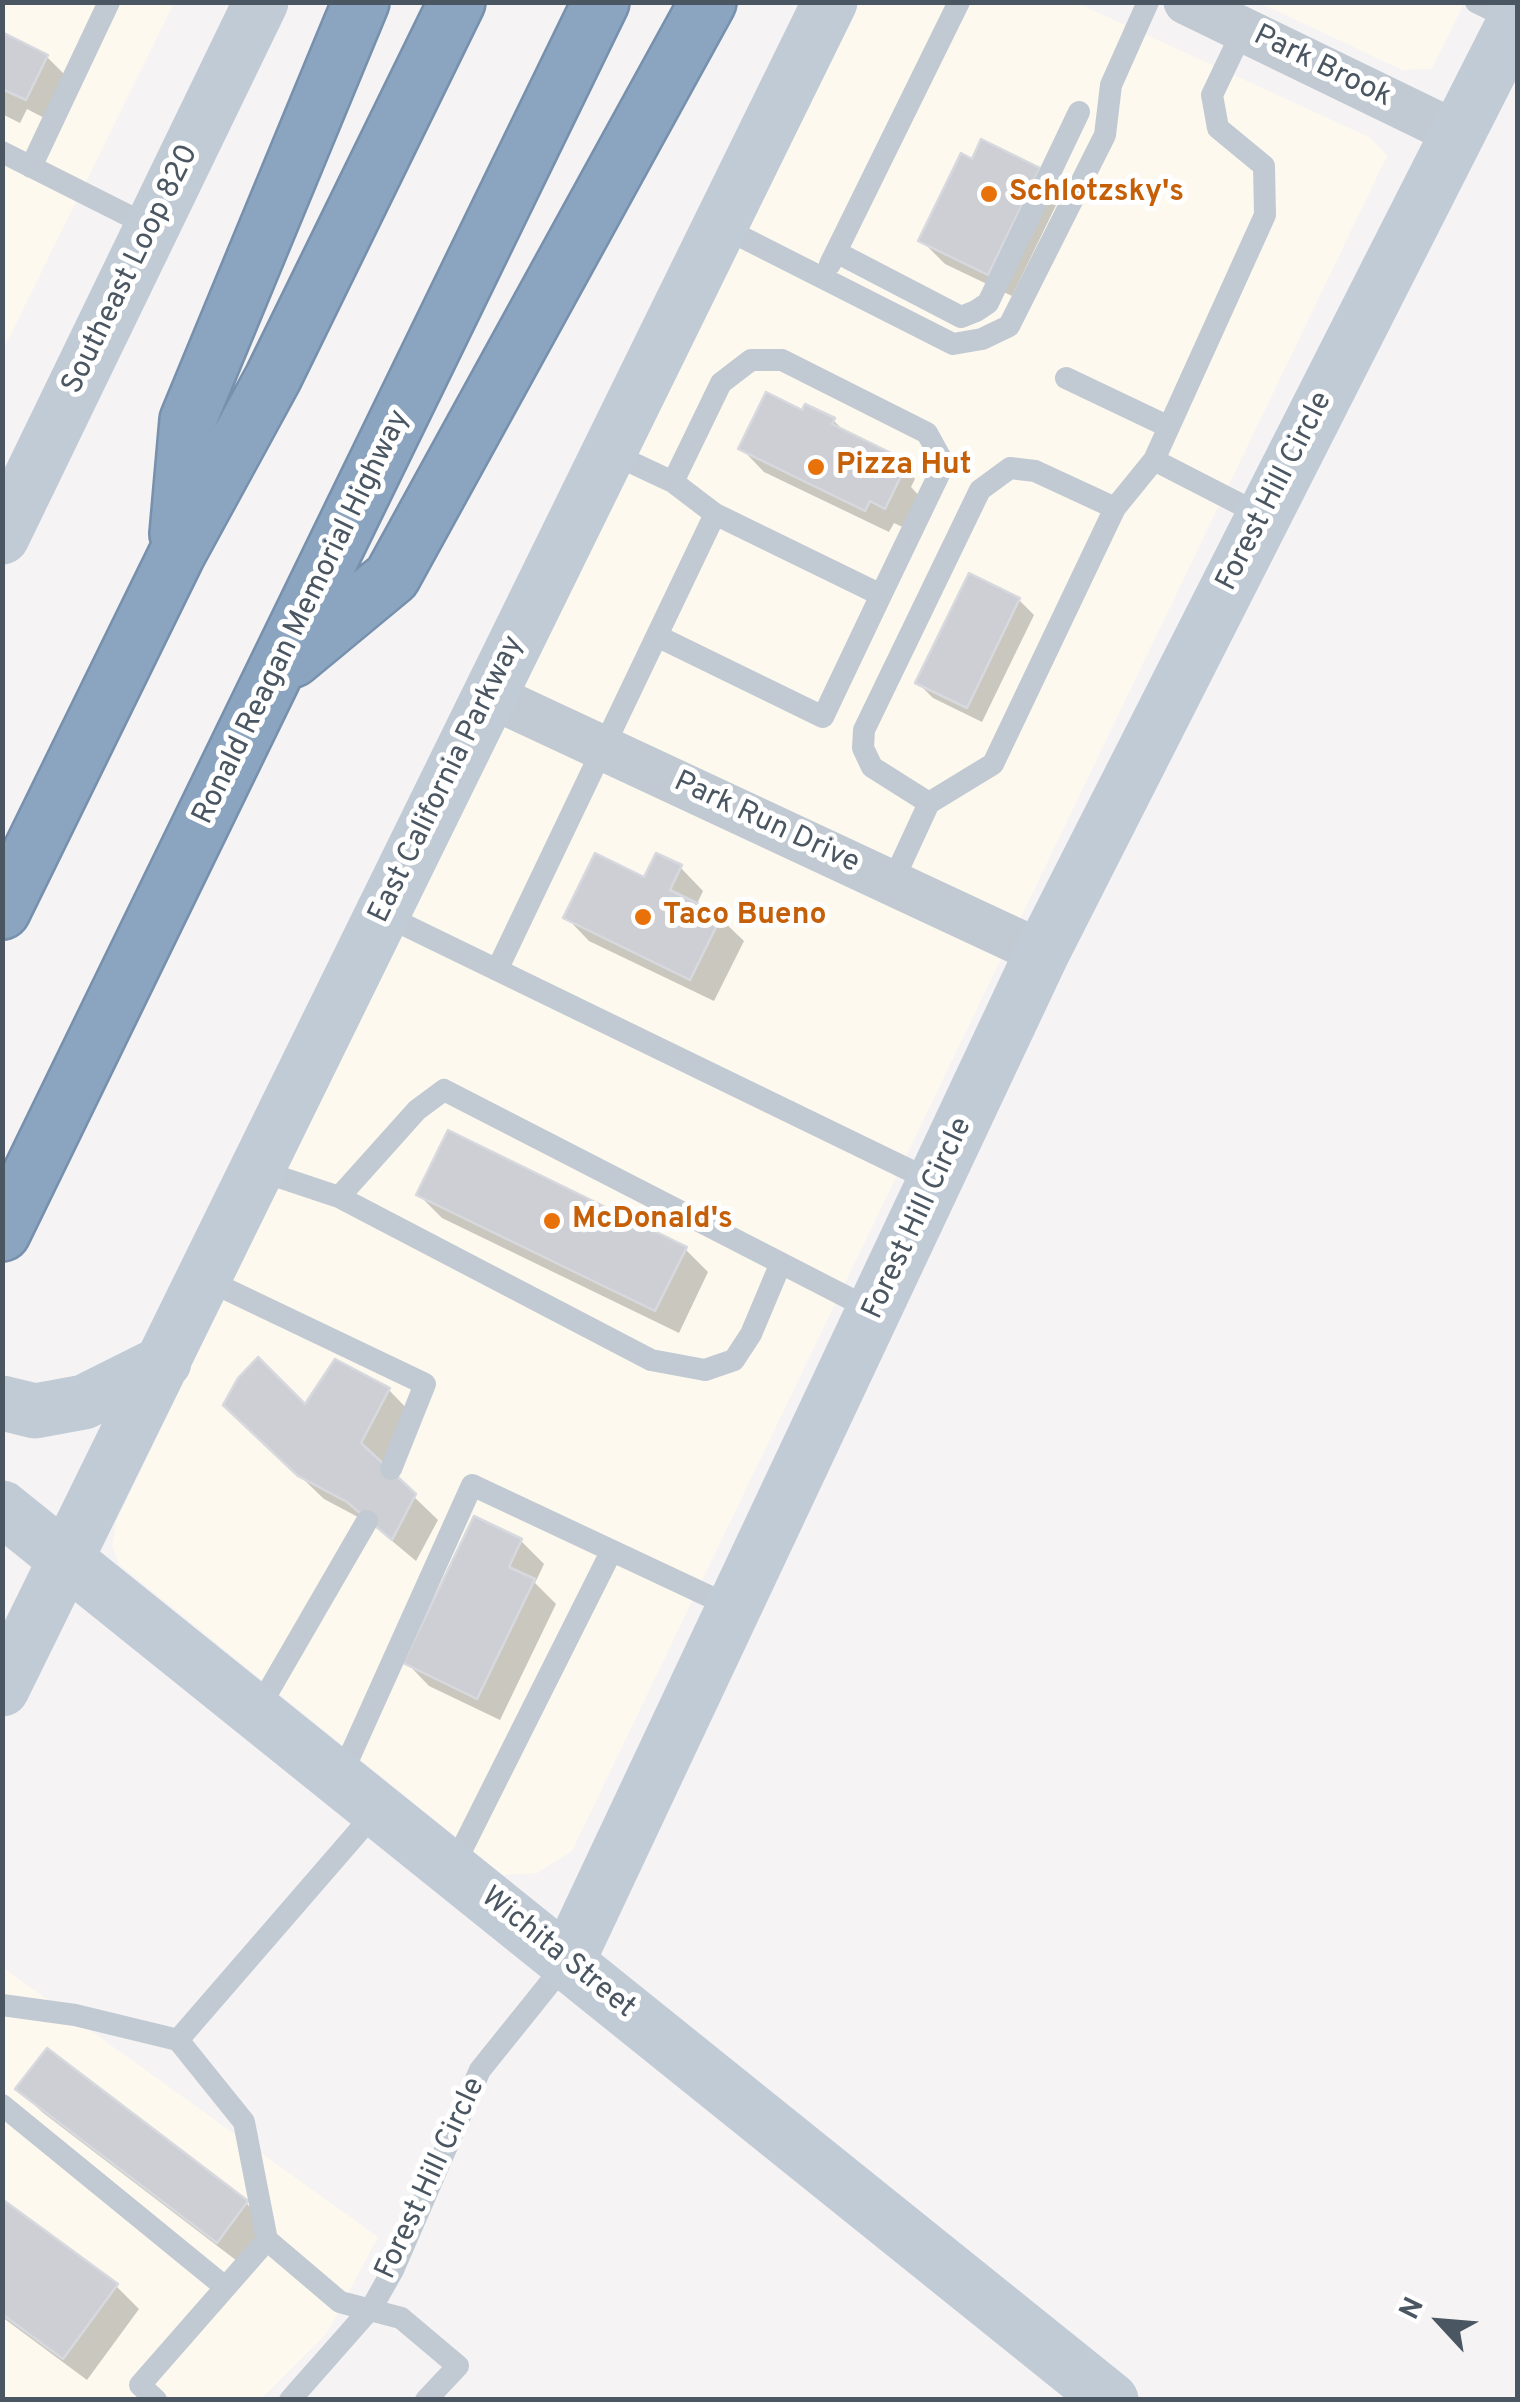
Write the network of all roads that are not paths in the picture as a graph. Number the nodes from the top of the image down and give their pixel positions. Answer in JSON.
{"nodes":[{"id":1,"x":108,"y":2,"type":"edge"},
{"id":2,"x":261,"y":2,"type":"edge"},
{"id":3,"x":361,"y":2,"type":"edge"},
{"id":4,"x":457,"y":2,"type":"edge"},
{"id":5,"x":601,"y":2,"type":"edge"},
{"id":6,"x":708,"y":2,"type":"edge"},
{"id":7,"x":830,"y":2,"type":"edge"},
{"id":8,"x":959,"y":2,"type":"edge"},
{"id":9,"x":1148,"y":2,"type":"edge"},
{"id":10,"x":1186,"y":2,"type":"edge"},
{"id":11,"x":1503,"y":13,"type":"edge"},
{"id":12,"x":1244,"y":30,"type":"junction"},
{"id":13,"x":1078,"y":112,"type":"dead end"},
{"id":14,"x":1458,"y":134,"type":"junction"},
{"id":15,"x":12,"y":162,"type":"edge"},
{"id":16,"x":720,"y":226,"type":"junction"},
{"id":17,"x":153,"y":228,"type":"junction"},
{"id":18,"x":836,"y":252,"type":"junction"},
{"id":19,"x":823,"y":278,"type":"junction"},
{"id":20,"x":1066,"y":378,"type":"dead end"},
{"id":21,"x":1169,"y":426,"type":"junction"},
{"id":22,"x":610,"y":452,"type":"junction"},
{"id":23,"x":1154,"y":460,"type":"junction"},
{"id":24,"x":674,"y":482,"type":"junction"},
{"id":25,"x":1115,"y":508,"type":"junction"},
{"id":26,"x":715,"y":514,"type":"junction"},
{"id":27,"x":1263,"y":516,"type":"junction"},
{"id":28,"x":2,"y":537,"type":"edge"},
{"id":29,"x":176,"y":554,"type":"junction"},
{"id":30,"x":881,"y":595,"type":"junction"},
{"id":31,"x":658,"y":636,"type":"junction"},
{"id":32,"x":279,"y":671,"type":"junction"},
{"id":33,"x":489,"y":696,"type":"junction"},
{"id":34,"x":604,"y":749,"type":"junction"},
{"id":35,"x":929,"y":804,"type":"junction"},
{"id":36,"x":892,"y":883,"type":"junction"},
{"id":37,"x":2,"y":911,"type":"edge"},
{"id":38,"x":382,"y":914,"type":"junction"},
{"id":39,"x":1042,"y":953,"type":"junction"},
{"id":40,"x":497,"y":970,"type":"junction"},
{"id":41,"x":258,"y":1170,"type":"junction"},
{"id":42,"x":936,"y":1183,"type":"junction"},
{"id":43,"x":339,"y":1197,"type":"junction"},
{"id":44,"x":2,"y":1233,"type":"edge"},
{"id":45,"x":780,"y":1265,"type":"junction"},
{"id":46,"x":205,"y":1278,"type":"junction"},
{"id":47,"x":876,"y":1312,"type":"junction"},
{"id":48,"x":164,"y":1362,"type":"junction"},
{"id":49,"x":2,"y":1403,"type":"edge"},
{"id":50,"x":390,"y":1470,"type":"dead end"},
{"id":51,"x":2,"y":1508,"type":"edge"},
{"id":52,"x":367,"y":1521,"type":"dead end"},
{"id":53,"x":611,"y":1552,"type":"junction"},
{"id":54,"x":68,"y":1558,"type":"junction"},
{"id":55,"x":735,"y":1609,"type":"junction"},
{"id":56,"x":2,"y":1689,"type":"edge"},
{"id":57,"x":256,"y":1711,"type":"junction"},
{"id":58,"x":358,"y":1793,"type":"junction"},
{"id":59,"x":452,"y":1870,"type":"junction"},
{"id":60,"x":567,"y":1962,"type":"junction"},
{"id":61,"x":2,"y":2005,"type":"edge"},
{"id":62,"x":178,"y":2040,"type":"junction"},
{"id":63,"x":2,"y":2105,"type":"edge"},
{"id":64,"x":267,"y":2240,"type":"junction"},
{"id":65,"x":225,"y":2287,"type":"junction"},
{"id":66,"x":372,"y":2306,"type":"junction"},
{"id":67,"x":156,"y":2400,"type":"edge"},
{"id":68,"x":290,"y":2400,"type":"edge"},
{"id":69,"x":426,"y":2400,"type":"edge"},
{"id":70,"x":1111,"y":2400,"type":"edge"}],
"edges":[{"from":1,"to":15,"type":"lane"},
{"from":2,"to":17,"type":"main road","name":"Southeast Loop 820"},
{"from":3,"to":29,"type":"highway"},
{"from":4,"to":29,"type":"highway"},
{"from":5,"to":32,"type":"highway","name":"Ronald Reagan Memorial Highway"},
{"from":6,"to":32,"type":"highway"},
{"from":7,"to":16,"type":"main road","name":"East California Parkway"},
{"from":8,"to":18,"type":"lane"},
{"from":9,"to":19,"type":"lane"},
{"from":10,"to":12,"type":"street","name":"Park Brook"},
{"from":11,"to":14,"type":"main road","name":"Forest Hill Circle"},
{"from":12,"to":14,"type":"street","name":"Park Brook"},
{"from":12,"to":21,"type":"lane"},
{"from":13,"to":18,"type":"lane"},
{"from":14,"to":27,"type":"main road","name":"Forest Hill Circle"},
{"from":15,"to":17,"type":"lane"},
{"from":16,"to":19,"type":"lane"},
{"from":16,"to":22,"type":"main road","name":"East California Parkway"},
{"from":17,"to":28,"type":"main road","name":"Southeast Loop 820"},
{"from":18,"to":19,"type":"lane"},
{"from":20,"to":21,"type":"lane"},
{"from":21,"to":23,"type":"lane"},
{"from":22,"to":24,"type":"lane"},
{"from":22,"to":33,"type":"main road","name":"East California Parkway"},
{"from":23,"to":25,"type":"lane"},
{"from":23,"to":27,"type":"lane"},
{"from":24,"to":26,"type":"lane"},
{"from":24,"to":30,"type":"lane"},
{"from":25,"to":35,"type":"lane"},
{"from":25,"to":35,"type":"lane"},
{"from":26,"to":30,"type":"lane"},
{"from":26,"to":31,"type":"lane"},
{"from":27,"to":39,"type":"main road","name":"Forest Hill Circle"},
{"from":29,"to":37,"type":"highway"},
{"from":30,"to":31,"type":"lane"},
{"from":31,"to":34,"type":"lane"},
{"from":32,"to":44,"type":"highway","name":"Ronald Reagan Memorial Highway"},
{"from":33,"to":34,"type":"street","name":"Park Run Drive"},
{"from":33,"to":38,"type":"main road","name":"East California Parkway"},
{"from":34,"to":36,"type":"street","name":"Park Run Drive"},
{"from":34,"to":40,"type":"lane"},
{"from":35,"to":36,"type":"lane"},
{"from":36,"to":39,"type":"street","name":"Park Run Drive"},
{"from":38,"to":40,"type":"lane"},
{"from":38,"to":41,"type":"main road","name":"East California Parkway"},
{"from":39,"to":42,"type":"main road","name":"Forest Hill Circle"},
{"from":40,"to":42,"type":"lane"},
{"from":41,"to":43,"type":"lane"},
{"from":41,"to":46,"type":"main road","name":"East California Parkway"},
{"from":42,"to":47,"type":"main road","name":"Forest Hill Circle"},
{"from":43,"to":45,"type":"lane"},
{"from":43,"to":45,"type":"lane"},
{"from":45,"to":47,"type":"lane"},
{"from":46,"to":48,"type":"main road","name":"East California Parkway"},
{"from":46,"to":50,"type":"lane"},
{"from":47,"to":55,"type":"main road","name":"Forest Hill Circle"},
{"from":48,"to":49,"type":"main road"},
{"from":48,"to":54,"type":"main road","name":"East California Parkway"},
{"from":51,"to":54,"type":"main road","name":"Wichita Street"},
{"from":52,"to":57,"type":"lane"},
{"from":53,"to":55,"type":"lane"},
{"from":53,"to":58,"type":"lane"},
{"from":53,"to":59,"type":"lane"},
{"from":54,"to":56,"type":"main road"},
{"from":54,"to":57,"type":"main road","name":"Wichita Street"},
{"from":55,"to":60,"type":"main road","name":"Forest Hill Circle"},
{"from":57,"to":58,"type":"main road","name":"Wichita Street"},
{"from":58,"to":59,"type":"main road","name":"Wichita Street"},
{"from":58,"to":62,"type":"lane"},
{"from":59,"to":60,"type":"main road","name":"Wichita Street"},
{"from":60,"to":66,"type":"lane","name":"Forest Hill Circle"},
{"from":60,"to":70,"type":"main road","name":"Wichita Street"},
{"from":61,"to":62,"type":"lane"},
{"from":62,"to":64,"type":"lane"},
{"from":63,"to":65,"type":"lane"},
{"from":64,"to":65,"type":"lane"},
{"from":64,"to":66,"type":"lane"},
{"from":65,"to":67,"type":"lane"},
{"from":66,"to":68,"type":"lane","name":"Forest Hill Circle"},
{"from":66,"to":69,"type":"lane"}]}
